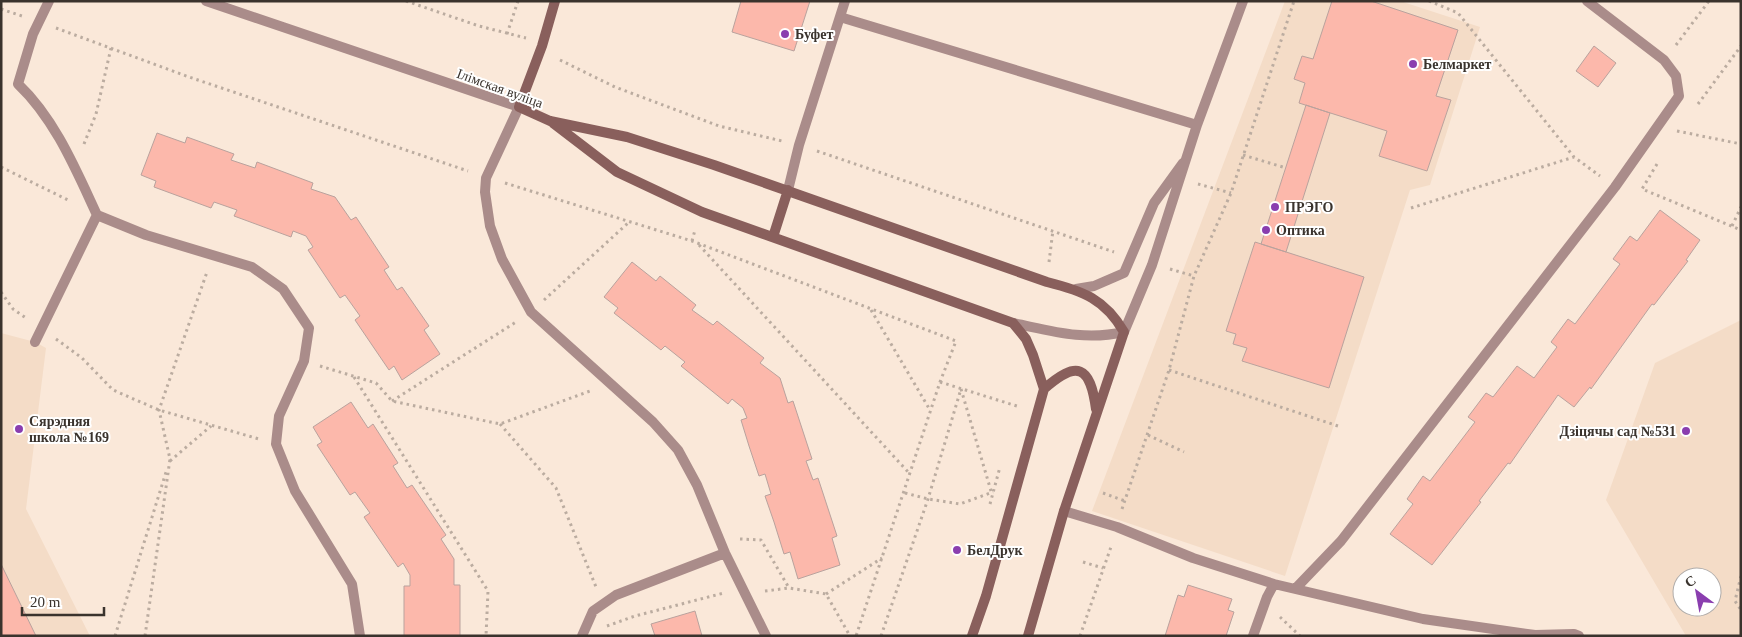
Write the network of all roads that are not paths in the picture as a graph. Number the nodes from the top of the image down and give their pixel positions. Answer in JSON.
{"nodes":[{"id":1,"x":49,"y":1,"type":"edge"},
{"id":2,"x":206,"y":1,"type":"edge"},
{"id":3,"x":555,"y":1,"type":"edge"},
{"id":4,"x":845,"y":1,"type":"edge"},
{"id":5,"x":1243,"y":1,"type":"edge"},
{"id":6,"x":1586,"y":1,"type":"edge"},
{"id":7,"x":840,"y":17,"type":"junction"},
{"id":8,"x":519,"y":107,"type":"junction"},
{"id":9,"x":550,"y":121,"type":"junction"},
{"id":10,"x":1198,"y":125,"type":"junction"},
{"id":11,"x":1187,"y":158,"type":"junction"},
{"id":12,"x":788,"y":190,"type":"junction"},
{"id":13,"x":97,"y":215,"type":"junction"},
{"id":14,"x":773,"y":237,"type":"junction"},
{"id":15,"x":1076,"y":289,"type":"junction"},
{"id":16,"x":1013,"y":323,"type":"junction"},
{"id":17,"x":1124,"y":332,"type":"junction"},
{"id":18,"x":35,"y":342,"type":"dead end"},
{"id":19,"x":1044,"y":389,"type":"junction"},
{"id":20,"x":1096,"y":412,"type":"junction"},
{"id":21,"x":1064,"y":511,"type":"junction"},
{"id":22,"x":725,"y":553,"type":"junction"},
{"id":23,"x":1274,"y":584,"type":"junction"},
{"id":24,"x":1296,"y":588,"type":"junction"},
{"id":25,"x":582,"y":635,"type":"edge"},
{"id":26,"x":1574,"y":635,"type":"edge"},
{"id":27,"x":360,"y":636,"type":"edge"},
{"id":28,"x":766,"y":636,"type":"edge"},
{"id":29,"x":972,"y":636,"type":"edge"},
{"id":30,"x":1028,"y":636,"type":"edge"},
{"id":31,"x":1253,"y":636,"type":"edge"}],
"edges":[{"from":1,"to":13,"type":"street"},
{"from":2,"to":8,"type":"street","name":"Ілімская вуліца"},
{"from":3,"to":8,"type":"main road"},
{"from":4,"to":7,"type":"street"},
{"from":5,"to":10,"type":"street"},
{"from":6,"to":24,"type":"street"},
{"from":7,"to":10,"type":"street"},
{"from":7,"to":12,"type":"street"},
{"from":8,"to":9,"type":"main road","name":"Ілімская вуліца"},
{"from":8,"to":22,"type":"street"},
{"from":9,"to":12,"type":"main road","name":"Ілімская вуліца"},
{"from":9,"to":14,"type":"main road"},
{"from":10,"to":11,"type":"street"},
{"from":11,"to":15,"type":"street"},
{"from":11,"to":17,"type":"street"},
{"from":12,"to":14,"type":"main road"},
{"from":12,"to":15,"type":"main road","name":"Ілімская вуліца"},
{"from":13,"to":18,"type":"street"},
{"from":13,"to":27,"type":"street"},
{"from":14,"to":16,"type":"main road"},
{"from":15,"to":17,"type":"main road","name":"Ілімская вуліца"},
{"from":16,"to":17,"type":"street"},
{"from":16,"to":19,"type":"main road"},
{"from":17,"to":20,"type":"main road"},
{"from":19,"to":20,"type":"main road"},
{"from":19,"to":29,"type":"main road"},
{"from":20,"to":21,"type":"main road"},
{"from":21,"to":23,"type":"street"},
{"from":21,"to":30,"type":"main road"},
{"from":22,"to":25,"type":"street"},
{"from":22,"to":28,"type":"street"},
{"from":23,"to":24,"type":"street"},
{"from":23,"to":31,"type":"street"},
{"from":24,"to":26,"type":"street"}]}
